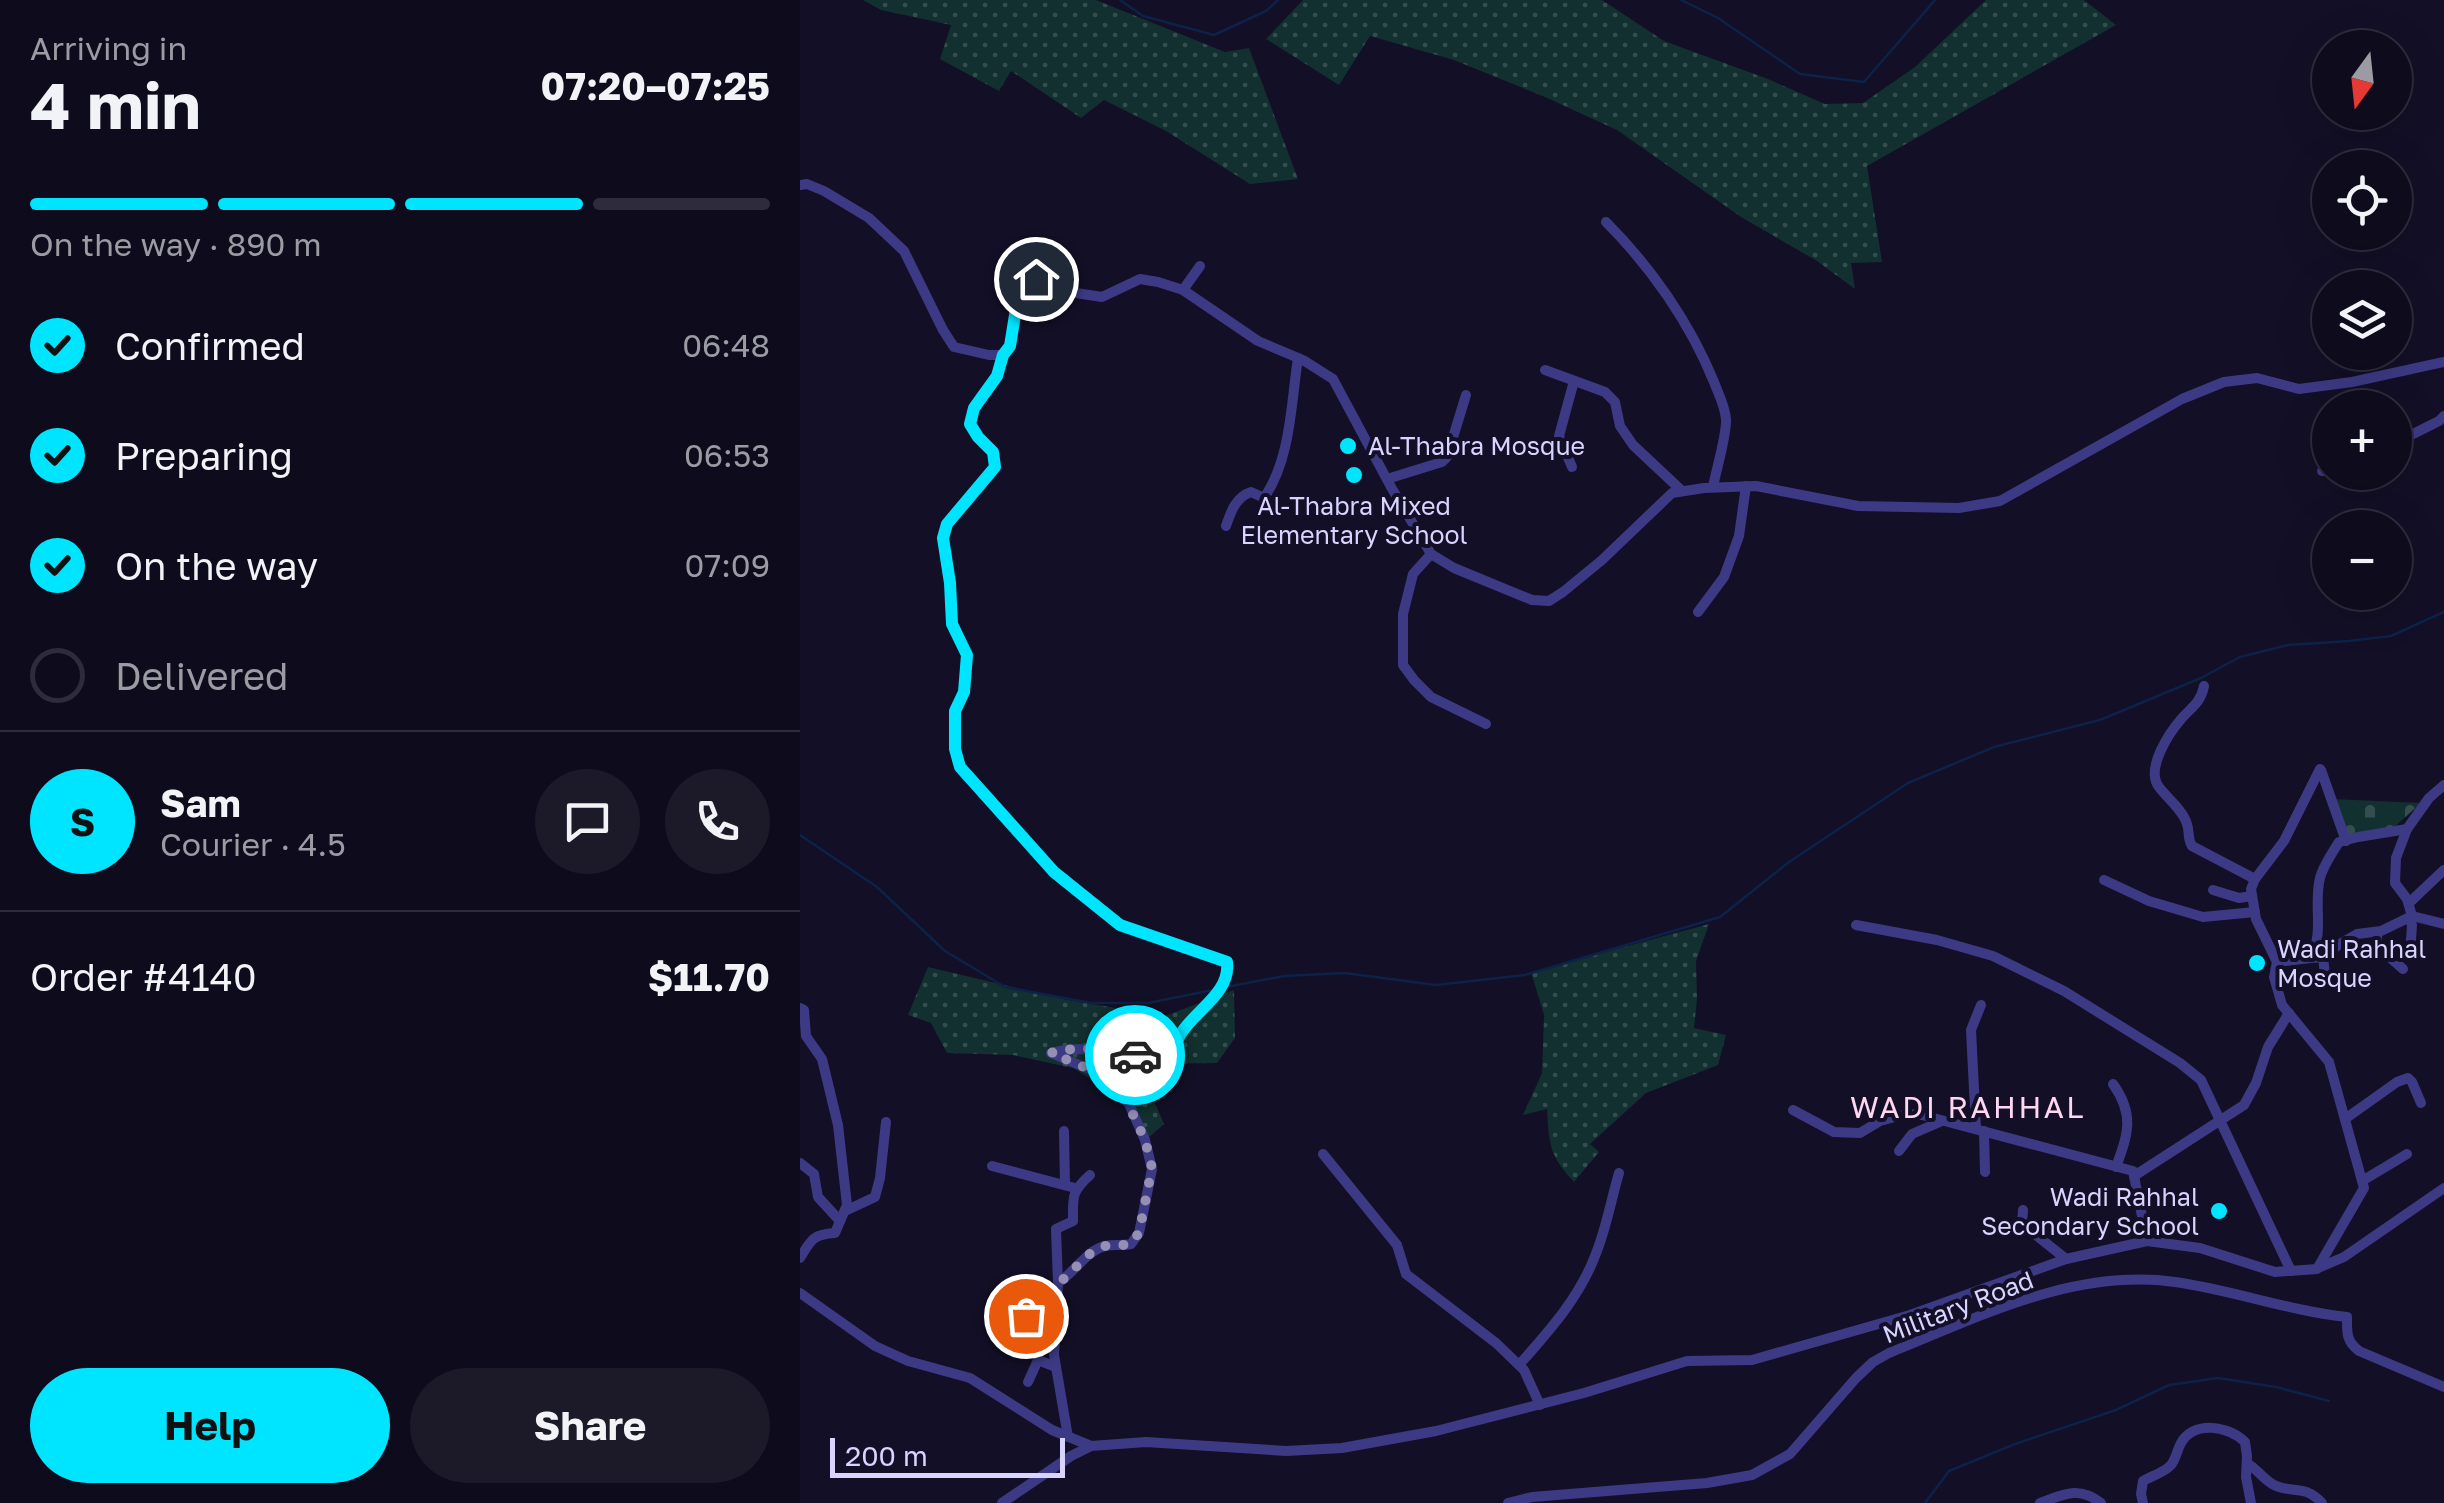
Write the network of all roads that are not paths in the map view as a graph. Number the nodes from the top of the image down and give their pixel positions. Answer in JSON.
{"nodes":[{"id":1,"x":800,"y":185,"type":"edge"},
{"id":2,"x":1606,"y":222,"type":"dead end"},
{"id":3,"x":1200,"y":266,"type":"dead end"},
{"id":4,"x":1183,"y":290,"type":"junction"},
{"id":5,"x":1003,"y":355,"type":"junction"},
{"id":6,"x":1298,"y":358,"type":"junction"},
{"id":7,"x":2444,"y":362,"type":"edge"},
{"id":8,"x":1545,"y":370,"type":"dead end"},
{"id":9,"x":1574,"y":380,"type":"junction"},
{"id":10,"x":1466,"y":395,"type":"dead end"},
{"id":11,"x":2444,"y":416,"type":"edge"},
{"id":12,"x":2412,"y":435,"type":"edge"},
{"id":13,"x":1572,"y":466,"type":"dead end"},
{"id":14,"x":1387,"y":479,"type":"junction"},
{"id":15,"x":1746,"y":486,"type":"junction"},
{"id":16,"x":1713,"y":487,"type":"junction"},
{"id":17,"x":1682,"y":491,"type":"junction"},
{"id":18,"x":1226,"y":526,"type":"dead end"},
{"id":19,"x":1431,"y":554,"type":"junction"},
{"id":20,"x":1698,"y":612,"type":"dead end"},
{"id":21,"x":2204,"y":686,"type":"dead end"},
{"id":22,"x":1486,"y":724,"type":"dead end"},
{"id":23,"x":2444,"y":785,"type":"edge"},
{"id":24,"x":2407,"y":829,"type":"junction"},
{"id":25,"x":2346,"y":840,"type":"junction"},
{"id":26,"x":2444,"y":870,"type":"edge"},
{"id":27,"x":2255,"y":879,"type":"junction"},
{"id":28,"x":2104,"y":880,"type":"dead end"},
{"id":29,"x":2213,"y":890,"type":"dead end"},
{"id":30,"x":2252,"y":896,"type":"junction"},
{"id":31,"x":2409,"y":903,"type":"junction"},
{"id":32,"x":2255,"y":912,"type":"junction"},
{"id":33,"x":2411,"y":917,"type":"junction"},
{"id":34,"x":1856,"y":924,"type":"dead end"},
{"id":35,"x":2444,"y":924,"type":"edge"},
{"id":36,"x":2378,"y":932,"type":"junction"},
{"id":37,"x":2410,"y":954,"type":"dead end"},
{"id":38,"x":2322,"y":957,"type":"junction"},
{"id":39,"x":2310,"y":958,"type":"junction"},
{"id":40,"x":2278,"y":962,"type":"junction"},
{"id":41,"x":2403,"y":969,"type":"dead end"},
{"id":42,"x":2331,"y":982,"type":"dead end"},
{"id":43,"x":1981,"y":1006,"type":"dead end"},
{"id":44,"x":800,"y":1008,"type":"edge"},
{"id":45,"x":2289,"y":1013,"type":"junction"},
{"id":46,"x":810,"y":1042,"type":"junction"},
{"id":47,"x":800,"y":1050,"type":"edge"},
{"id":48,"x":2113,"y":1084,"type":"dead end"},
{"id":49,"x":2421,"y":1103,"type":"dead end"},
{"id":50,"x":1793,"y":1110,"type":"dead end"},
{"id":51,"x":2344,"y":1119,"type":"junction"},
{"id":52,"x":2220,"y":1120,"type":"junction"},
{"id":53,"x":1944,"y":1121,"type":"junction"},
{"id":54,"x":886,"y":1122,"type":"dead end"},
{"id":55,"x":1980,"y":1130,"type":"junction"},
{"id":56,"x":1064,"y":1131,"type":"dead end"},
{"id":57,"x":1899,"y":1152,"type":"dead end"},
{"id":58,"x":1323,"y":1154,"type":"dead end"},
{"id":59,"x":2407,"y":1154,"type":"dead end"},
{"id":60,"x":800,"y":1163,"type":"edge"},
{"id":61,"x":992,"y":1166,"type":"dead end"},
{"id":62,"x":2116,"y":1167,"type":"junction"},
{"id":63,"x":1985,"y":1172,"type":"dead end"},
{"id":64,"x":1619,"y":1173,"type":"dead end"},
{"id":65,"x":1090,"y":1175,"type":"dead end"},
{"id":66,"x":2134,"y":1176,"type":"junction"},
{"id":67,"x":2362,"y":1181,"type":"junction"},
{"id":68,"x":1070,"y":1186,"type":"junction"},
{"id":69,"x":2444,"y":1188,"type":"edge"},
{"id":70,"x":2023,"y":1210,"type":"dead end"},
{"id":71,"x":842,"y":1216,"type":"junction"},
{"id":72,"x":2147,"y":1241,"type":"junction"},
{"id":73,"x":800,"y":1258,"type":"edge"},
{"id":74,"x":2066,"y":1258,"type":"junction"},
{"id":75,"x":2317,"y":1269,"type":"junction"},
{"id":76,"x":2292,"y":1271,"type":"junction"},
{"id":77,"x":1058,"y":1283,"type":"junction"},
{"id":78,"x":800,"y":1293,"type":"edge"},
{"id":79,"x":996,"y":1312,"type":"dead end"},
{"id":80,"x":1056,"y":1318,"type":"junction"},
{"id":81,"x":1519,"y":1365,"type":"junction"},
{"id":82,"x":1056,"y":1367,"type":"junction"},
{"id":83,"x":1028,"y":1382,"type":"dead end"},
{"id":84,"x":2444,"y":1387,"type":"edge"},
{"id":85,"x":1540,"y":1404,"type":"junction"},
{"id":86,"x":1068,"y":1437,"type":"junction"},
{"id":87,"x":1091,"y":1446,"type":"junction"},
{"id":88,"x":2247,"y":1463,"type":"junction"},
{"id":89,"x":1002,"y":1503,"type":"edge"},
{"id":90,"x":1508,"y":1503,"type":"edge"},
{"id":91,"x":2040,"y":1503,"type":"edge"},
{"id":92,"x":2101,"y":1503,"type":"edge"},
{"id":93,"x":2143,"y":1503,"type":"edge"},
{"id":94,"x":2252,"y":1503,"type":"edge"},
{"id":95,"x":2322,"y":1503,"type":"edge"}],
"edges":[{"from":1,"to":5,"type":"street"},
{"from":2,"to":16,"type":"street"},
{"from":3,"to":4,"type":"street"},
{"from":4,"to":5,"type":"street"},
{"from":4,"to":6,"type":"street"},
{"from":5,"to":77,"type":"street"},
{"from":6,"to":14,"type":"street"},
{"from":6,"to":18,"type":"street"},
{"from":7,"to":15,"type":"street"},
{"from":8,"to":9,"type":"street"},
{"from":9,"to":13,"type":"street"},
{"from":9,"to":17,"type":"street"},
{"from":10,"to":14,"type":"street"},
{"from":11,"to":12,"type":"street"},
{"from":14,"to":19,"type":"street"},
{"from":15,"to":16,"type":"street"},
{"from":15,"to":20,"type":"street"},
{"from":16,"to":17,"type":"street"},
{"from":17,"to":19,"type":"street"},
{"from":19,"to":22,"type":"street"},
{"from":21,"to":27,"type":"street"},
{"from":23,"to":24,"type":"street"},
{"from":24,"to":25,"type":"street"},
{"from":24,"to":31,"type":"street"},
{"from":25,"to":27,"type":"street"},
{"from":25,"to":39,"type":"street"},
{"from":26,"to":31,"type":"street"},
{"from":27,"to":30,"type":"street"},
{"from":28,"to":32,"type":"street"},
{"from":29,"to":30,"type":"street"},
{"from":30,"to":32,"type":"street"},
{"from":31,"to":33,"type":"street"},
{"from":32,"to":40,"type":"street"},
{"from":33,"to":35,"type":"street"},
{"from":33,"to":36,"type":"street"},
{"from":33,"to":37,"type":"street"},
{"from":34,"to":52,"type":"street"},
{"from":36,"to":38,"type":"street"},
{"from":36,"to":41,"type":"street"},
{"from":38,"to":39,"type":"street"},
{"from":38,"to":42,"type":"street"},
{"from":39,"to":40,"type":"street"},
{"from":40,"to":45,"type":"street"},
{"from":43,"to":55,"type":"street"},
{"from":44,"to":46,"type":"street"},
{"from":45,"to":51,"type":"street"},
{"from":45,"to":52,"type":"street"},
{"from":46,"to":47,"type":"street"},
{"from":46,"to":71,"type":"street"},
{"from":48,"to":62,"type":"street"},
{"from":49,"to":51,"type":"street"},
{"from":50,"to":53,"type":"street"},
{"from":51,"to":67,"type":"street"},
{"from":52,"to":66,"type":"street"},
{"from":52,"to":76,"type":"street"},
{"from":53,"to":55,"type":"street"},
{"from":53,"to":57,"type":"street"},
{"from":54,"to":71,"type":"street"},
{"from":55,"to":62,"type":"street"},
{"from":55,"to":63,"type":"street"},
{"from":56,"to":68,"type":"street"},
{"from":58,"to":81,"type":"street"},
{"from":59,"to":67,"type":"street"},
{"from":60,"to":71,"type":"street"},
{"from":61,"to":68,"type":"street"},
{"from":62,"to":66,"type":"street"},
{"from":64,"to":81,"type":"street"},
{"from":65,"to":68,"type":"street"},
{"from":66,"to":72,"type":"street"},
{"from":67,"to":75,"type":"street"},
{"from":68,"to":77,"type":"street"},
{"from":69,"to":75,"type":"street"},
{"from":70,"to":74,"type":"street"},
{"from":71,"to":73,"type":"street"},
{"from":72,"to":74,"type":"street"},
{"from":72,"to":76,"type":"street"},
{"from":74,"to":85,"type":"street"},
{"from":75,"to":76,"type":"street"},
{"from":77,"to":80,"type":"street"},
{"from":78,"to":86,"type":"street"},
{"from":79,"to":80,"type":"street"},
{"from":80,"to":82,"type":"street"},
{"from":81,"to":85,"type":"street"},
{"from":82,"to":83,"type":"street"},
{"from":82,"to":86,"type":"street"},
{"from":84,"to":90,"type":"street","name":"Military Road"},
{"from":85,"to":87,"type":"street"},
{"from":86,"to":87,"type":"street"},
{"from":87,"to":89,"type":"street"},
{"from":88,"to":93,"type":"street"},
{"from":88,"to":94,"type":"street"},
{"from":88,"to":95,"type":"street"},
{"from":91,"to":92,"type":"street"}]}
